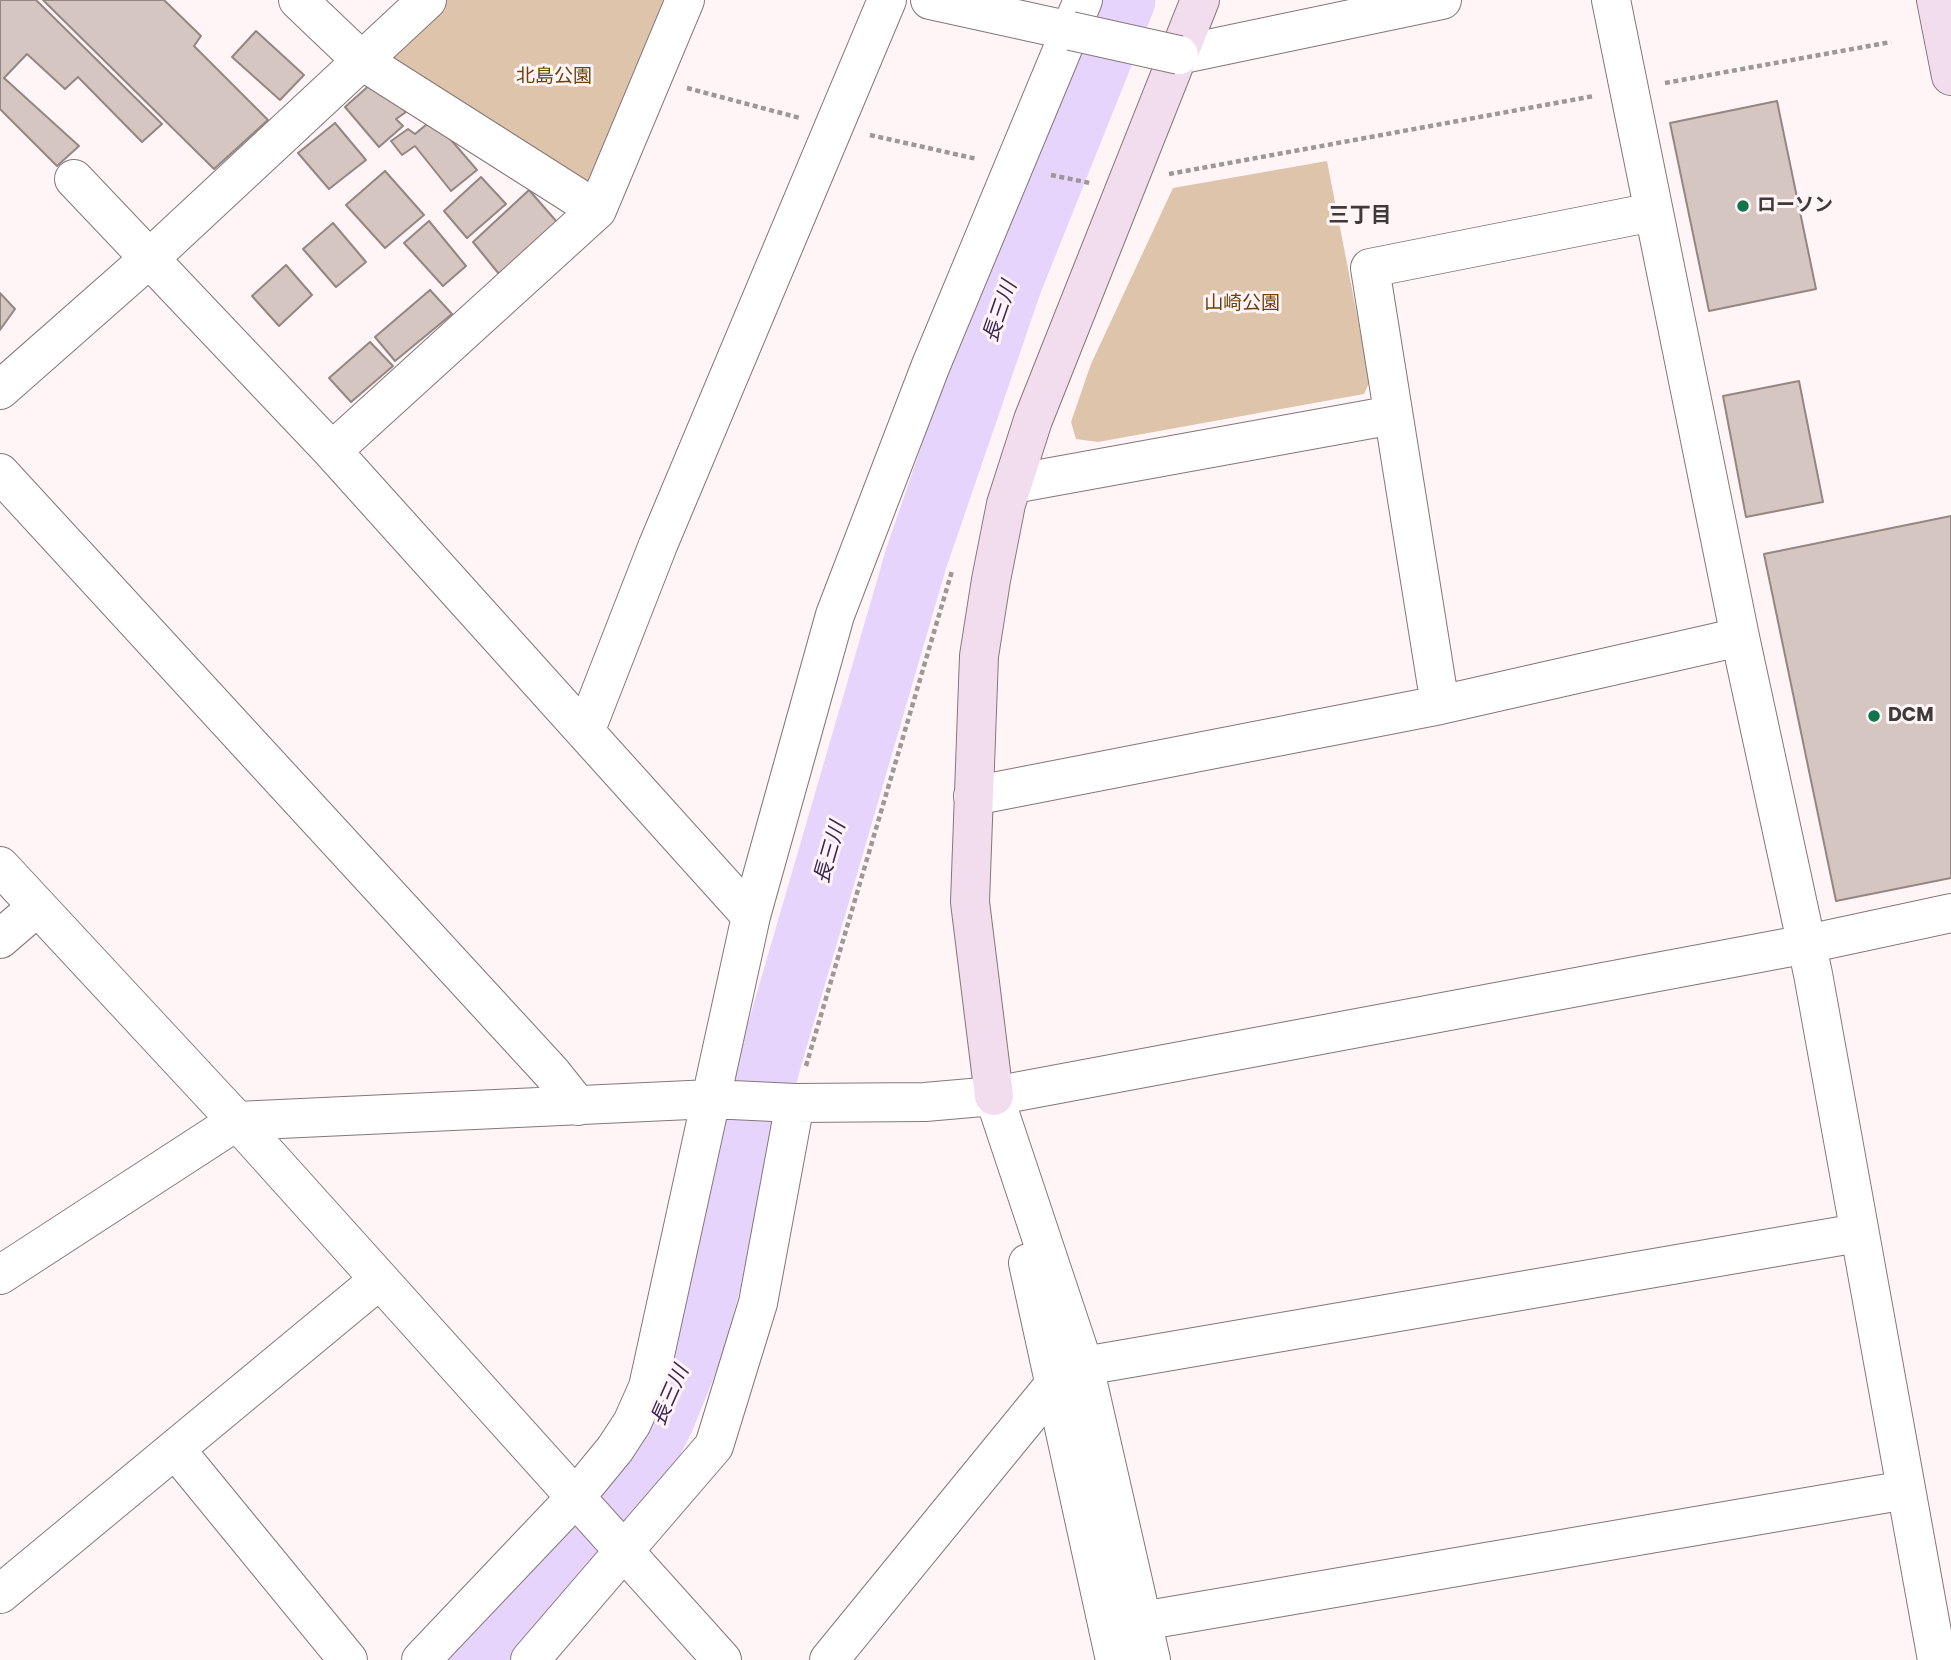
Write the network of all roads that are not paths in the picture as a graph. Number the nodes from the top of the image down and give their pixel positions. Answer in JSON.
{"nodes":[{"id":1,"x":298,"y":0,"type":"edge"},
{"id":2,"x":427,"y":0,"type":"edge"},
{"id":3,"x":685,"y":0,"type":"edge"},
{"id":4,"x":887,"y":0,"type":"edge"},
{"id":5,"x":930,"y":0,"type":"edge"},
{"id":6,"x":1200,"y":0,"type":"edge"},
{"id":7,"x":1442,"y":0,"type":"edge"},
{"id":8,"x":1611,"y":0,"type":"edge"},
{"id":9,"x":1936,"y":0,"type":"edge"},
{"id":10,"x":1077,"y":15,"type":"edge"},
{"id":11,"x":1179,"y":55,"type":"junction"},
{"id":12,"x":361,"y":60,"type":"junction"},
{"id":13,"x":1951,"y":76,"type":"edge"},
{"id":14,"x":74,"y":179,"type":"dead end"},
{"id":15,"x":597,"y":211,"type":"junction"},
{"id":16,"x":1653,"y":212,"type":"junction"},
{"id":17,"x":151,"y":257,"type":"junction"},
{"id":18,"x":0,"y":390,"type":"edge"},
{"id":19,"x":1393,"y":415,"type":"junction"},
{"id":20,"x":332,"y":451,"type":"junction"},
{"id":21,"x":0,"y":473,"type":"edge"},
{"id":22,"x":1013,"y":484,"type":"junction"},
{"id":23,"x":1740,"y":638,"type":"junction"},
{"id":24,"x":1440,"y":705,"type":"junction"},
{"id":25,"x":585,"y":732,"type":"junction"},
{"id":26,"x":972,"y":796,"type":"junction"},
{"id":27,"x":0,"y":866,"type":"edge"},
{"id":28,"x":37,"y":907,"type":"junction"},
{"id":29,"x":1951,"y":913,"type":"edge"},
{"id":30,"x":751,"y":916,"type":"junction"},
{"id":31,"x":0,"y":939,"type":"edge"},
{"id":32,"x":1807,"y":944,"type":"junction"},
{"id":33,"x":994,"y":1096,"type":"junction"},
{"id":34,"x":711,"y":1099,"type":"junction"},
{"id":35,"x":795,"y":1103,"type":"junction"},
{"id":36,"x":578,"y":1106,"type":"junction"},
{"id":37,"x":237,"y":1121,"type":"junction"},
{"id":38,"x":1858,"y":1233,"type":"junction"},
{"id":39,"x":0,"y":1275,"type":"edge"},
{"id":40,"x":379,"y":1280,"type":"junction"},
{"id":41,"x":1069,"y":1376,"type":"junction"},
{"id":42,"x":175,"y":1449,"type":"junction"},
{"id":43,"x":1906,"y":1490,"type":"junction"},
{"id":44,"x":574,"y":1499,"type":"junction"},
{"id":45,"x":623,"y":1554,"type":"junction"},
{"id":46,"x":0,"y":1594,"type":"edge"},
{"id":47,"x":1142,"y":1621,"type":"junction"},
{"id":48,"x":348,"y":1660,"type":"edge"},
{"id":49,"x":421,"y":1660,"type":"edge"},
{"id":50,"x":530,"y":1660,"type":"edge"},
{"id":51,"x":722,"y":1660,"type":"edge"},
{"id":52,"x":829,"y":1660,"type":"edge"},
{"id":53,"x":1115,"y":1660,"type":"edge"},
{"id":54,"x":1151,"y":1660,"type":"edge"},
{"id":55,"x":1937,"y":1660,"type":"edge"}],
"edges":[{"from":1,"to":12,"type":"street"},
{"from":2,"to":12,"type":"street"},
{"from":3,"to":15,"type":"street"},
{"from":4,"to":25,"type":"street"},
{"from":5,"to":10,"type":"street"},
{"from":6,"to":11,"type":"street"},
{"from":7,"to":11,"type":"street"},
{"from":8,"to":16,"type":"street"},
{"from":9,"to":13,"type":"street"},
{"from":10,"to":11,"type":"street","bridge":true},
{"from":10,"to":30,"type":"street"},
{"from":11,"to":22,"type":"street"},
{"from":12,"to":15,"type":"street"},
{"from":12,"to":17,"type":"street"},
{"from":14,"to":17,"type":"street"},
{"from":15,"to":20,"type":"street"},
{"from":16,"to":19,"type":"street"},
{"from":16,"to":23,"type":"street"},
{"from":17,"to":18,"type":"street"},
{"from":17,"to":20,"type":"street"},
{"from":19,"to":22,"type":"street"},
{"from":19,"to":24,"type":"street"},
{"from":20,"to":25,"type":"street"},
{"from":21,"to":36,"type":"street"},
{"from":22,"to":26,"type":"street"},
{"from":23,"to":24,"type":"street"},
{"from":23,"to":32,"type":"street"},
{"from":24,"to":26,"type":"street"},
{"from":25,"to":30,"type":"street"},
{"from":26,"to":33,"type":"street"},
{"from":27,"to":28,"type":"street"},
{"from":28,"to":31,"type":"street"},
{"from":28,"to":37,"type":"street"},
{"from":29,"to":32,"type":"street"},
{"from":30,"to":34,"type":"street"},
{"from":32,"to":33,"type":"street"},
{"from":32,"to":38,"type":"street"},
{"from":33,"to":35,"type":"street"},
{"from":33,"to":41,"type":"street"},
{"from":34,"to":35,"type":"street"},
{"from":34,"to":36,"type":"street"},
{"from":34,"to":44,"type":"street"},
{"from":35,"to":45,"type":"street"},
{"from":36,"to":37,"type":"street"},
{"from":37,"to":39,"type":"street"},
{"from":37,"to":40,"type":"street"},
{"from":38,"to":41,"type":"street"},
{"from":38,"to":43,"type":"street"},
{"from":40,"to":42,"type":"street"},
{"from":40,"to":44,"type":"street"},
{"from":41,"to":47,"type":"street"},
{"from":41,"to":52,"type":"street"},
{"from":41,"to":53,"type":"street"},
{"from":42,"to":46,"type":"street"},
{"from":42,"to":48,"type":"street"},
{"from":43,"to":47,"type":"street"},
{"from":43,"to":55,"type":"street"},
{"from":44,"to":45,"type":"street"},
{"from":44,"to":49,"type":"street"},
{"from":45,"to":50,"type":"street"},
{"from":45,"to":51,"type":"street"},
{"from":47,"to":54,"type":"street"}]}
